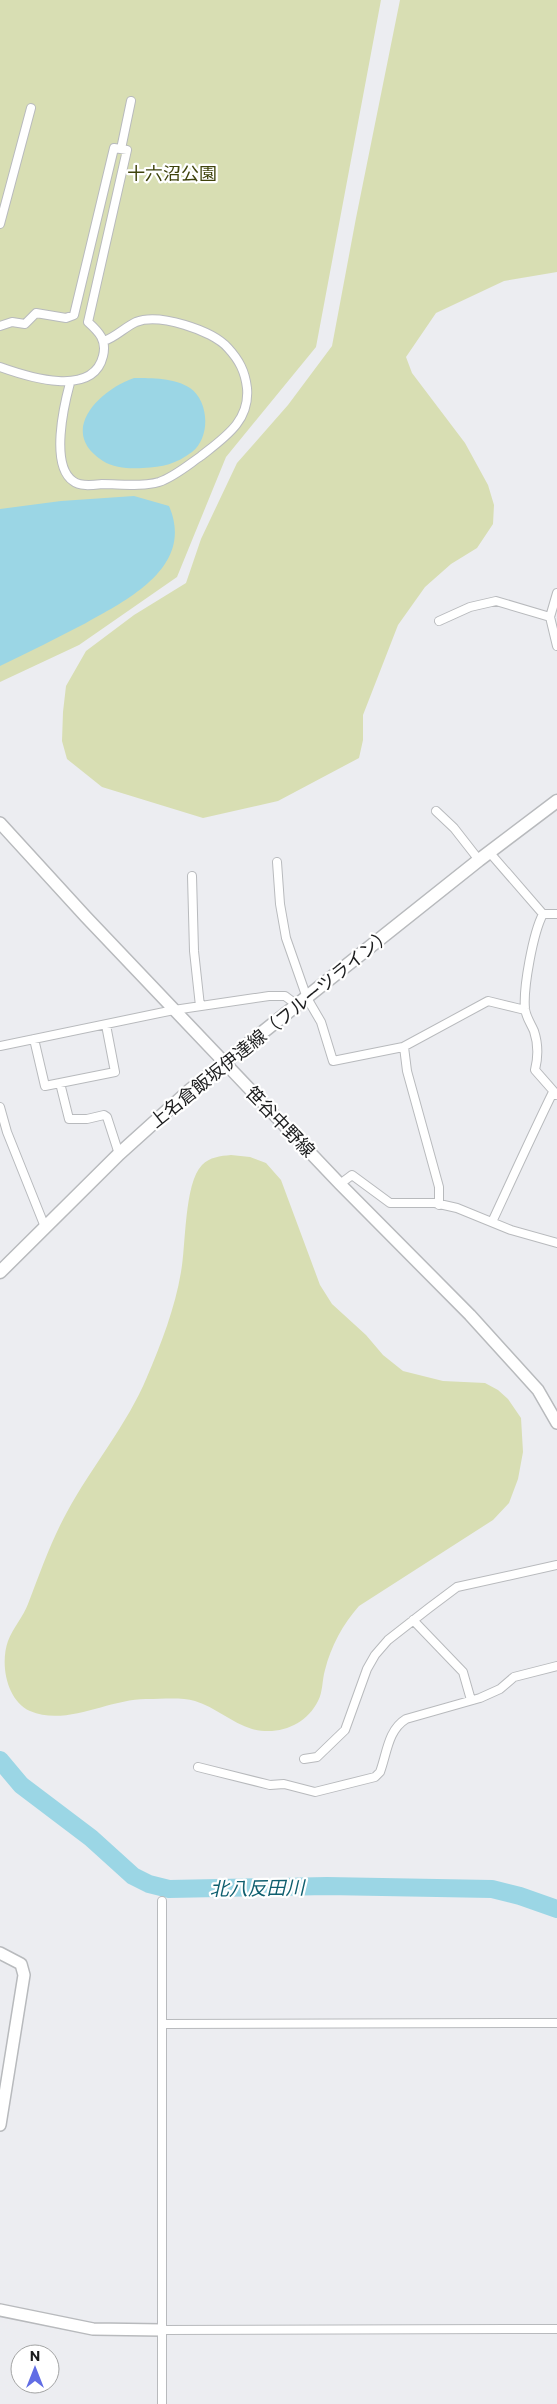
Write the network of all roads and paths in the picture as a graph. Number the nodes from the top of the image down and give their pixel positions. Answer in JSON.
{"nodes":[{"id":1,"x":131,"y":101,"type":"dead end"},
{"id":2,"x":31,"y":108,"type":"dead end"},
{"id":3,"x":121,"y":149,"type":"junction"},
{"id":4,"x":3,"y":204,"type":"edge"},
{"id":5,"x":0,"y":224,"type":"edge"},
{"id":6,"x":0,"y":326,"type":"edge"},
{"id":7,"x":104,"y":341,"type":"junction"},
{"id":8,"x":0,"y":367,"type":"edge"},
{"id":9,"x":70,"y":383,"type":"junction"},
{"id":10,"x":557,"y":593,"type":"edge"},
{"id":11,"x":550,"y":617,"type":"junction"},
{"id":12,"x":439,"y":621,"type":"dead end"},
{"id":13,"x":557,"y":646,"type":"edge"},
{"id":14,"x":557,"y":801,"type":"edge"},
{"id":15,"x":436,"y":811,"type":"dead end"},
{"id":16,"x":0,"y":823,"type":"edge"},
{"id":17,"x":484,"y":856,"type":"junction"},
{"id":18,"x":277,"y":862,"type":"dead end"},
{"id":19,"x":192,"y":876,"type":"dead end"},
{"id":20,"x":543,"y":914,"type":"junction"},
{"id":21,"x":557,"y":914,"type":"edge"},
{"id":22,"x":302,"y":1002,"type":"junction"},
{"id":23,"x":200,"y":1006,"type":"junction"},
{"id":24,"x":174,"y":1010,"type":"junction"},
{"id":25,"x":525,"y":1010,"type":"junction"},
{"id":26,"x":106,"y":1025,"type":"junction"},
{"id":27,"x":34,"y":1039,"type":"junction"},
{"id":28,"x":0,"y":1046,"type":"edge"},
{"id":29,"x":404,"y":1047,"type":"junction"},
{"id":30,"x":223,"y":1062,"type":"junction"},
{"id":31,"x":60,"y":1083,"type":"junction"},
{"id":32,"x":555,"y":1094,"type":"edge"},
{"id":33,"x":0,"y":1107,"type":"edge"},
{"id":34,"x":119,"y":1154,"type":"junction"},
{"id":35,"x":340,"y":1184,"type":"junction"},
{"id":36,"x":439,"y":1205,"type":"junction"},
{"id":37,"x":492,"y":1222,"type":"junction"},
{"id":38,"x":45,"y":1227,"type":"junction"},
{"id":39,"x":557,"y":1243,"type":"edge"},
{"id":40,"x":0,"y":1272,"type":"edge"},
{"id":41,"x":557,"y":1423,"type":"edge"},
{"id":42,"x":557,"y":1565,"type":"edge"},
{"id":43,"x":413,"y":1620,"type":"junction"},
{"id":44,"x":557,"y":1666,"type":"edge"},
{"id":45,"x":471,"y":1700,"type":"junction"},
{"id":46,"x":304,"y":1759,"type":"dead end"},
{"id":47,"x":198,"y":1767,"type":"dead end"},
{"id":48,"x":162,"y":1901,"type":"dead end"},
{"id":49,"x":0,"y":1953,"type":"edge"},
{"id":50,"x":557,"y":2022,"type":"edge"},
{"id":51,"x":163,"y":2024,"type":"junction"},
{"id":52,"x":0,"y":2125,"type":"edge"},
{"id":53,"x":0,"y":2310,"type":"edge"},
{"id":54,"x":557,"y":2329,"type":"edge"},
{"id":55,"x":162,"y":2330,"type":"junction"},
{"id":56,"x":162,"y":2404,"type":"edge"}],
"edges":[{"from":1,"to":3,"type":"street"},
{"from":2,"to":4,"type":"street"},
{"from":3,"to":6,"type":"street"},
{"from":3,"to":7,"type":"street"},
{"from":4,"to":5,"type":"street"},
{"from":7,"to":9,"type":"street"},
{"from":7,"to":9,"type":"street"},
{"from":8,"to":9,"type":"street"},
{"from":10,"to":11,"type":"street"},
{"from":11,"to":12,"type":"street"},
{"from":11,"to":13,"type":"street"},
{"from":14,"to":17,"type":"main road","name":"上名倉飯坂伊達線（フルーツライン）"},
{"from":15,"to":17,"type":"street"},
{"from":16,"to":24,"type":"street","name":"笹谷中野線"},
{"from":17,"to":20,"type":"street"},
{"from":17,"to":22,"type":"main road","name":"上名倉飯坂伊達線（フルーツライン）"},
{"from":18,"to":22,"type":"street"},
{"from":19,"to":23,"type":"street"},
{"from":20,"to":21,"type":"street"},
{"from":20,"to":25,"type":"street"},
{"from":22,"to":23,"type":"street"},
{"from":22,"to":29,"type":"street"},
{"from":22,"to":30,"type":"main road","name":"上名倉飯坂伊達線（フルーツライン）"},
{"from":23,"to":24,"type":"street"},
{"from":24,"to":26,"type":"street"},
{"from":24,"to":30,"type":"street","name":"笹谷中野線"},
{"from":25,"to":29,"type":"street"},
{"from":25,"to":32,"type":"street"},
{"from":26,"to":27,"type":"street"},
{"from":26,"to":31,"type":"street"},
{"from":27,"to":28,"type":"street"},
{"from":27,"to":31,"type":"street"},
{"from":29,"to":36,"type":"street"},
{"from":30,"to":34,"type":"main road","name":"上名倉飯坂伊達線（フルーツライン）"},
{"from":30,"to":35,"type":"street","name":"笹谷中野線"},
{"from":31,"to":34,"type":"street"},
{"from":32,"to":37,"type":"street"},
{"from":33,"to":38,"type":"street"},
{"from":34,"to":38,"type":"main road","name":"上名倉飯坂伊達線（フルーツライン）"},
{"from":35,"to":36,"type":"street"},
{"from":35,"to":41,"type":"street","name":"笹谷中野線"},
{"from":36,"to":37,"type":"street"},
{"from":37,"to":39,"type":"street"},
{"from":38,"to":40,"type":"main road","name":"上名倉飯坂伊達線（フルーツライン）"},
{"from":42,"to":43,"type":"street"},
{"from":43,"to":45,"type":"street"},
{"from":43,"to":46,"type":"street"},
{"from":44,"to":45,"type":"street"},
{"from":45,"to":47,"type":"street"},
{"from":48,"to":51,"type":"street"},
{"from":49,"to":52,"type":"street"},
{"from":50,"to":51,"type":"street"},
{"from":51,"to":55,"type":"street"},
{"from":53,"to":55,"type":"street"},
{"from":54,"to":55,"type":"street"},
{"from":55,"to":56,"type":"street"}]}
